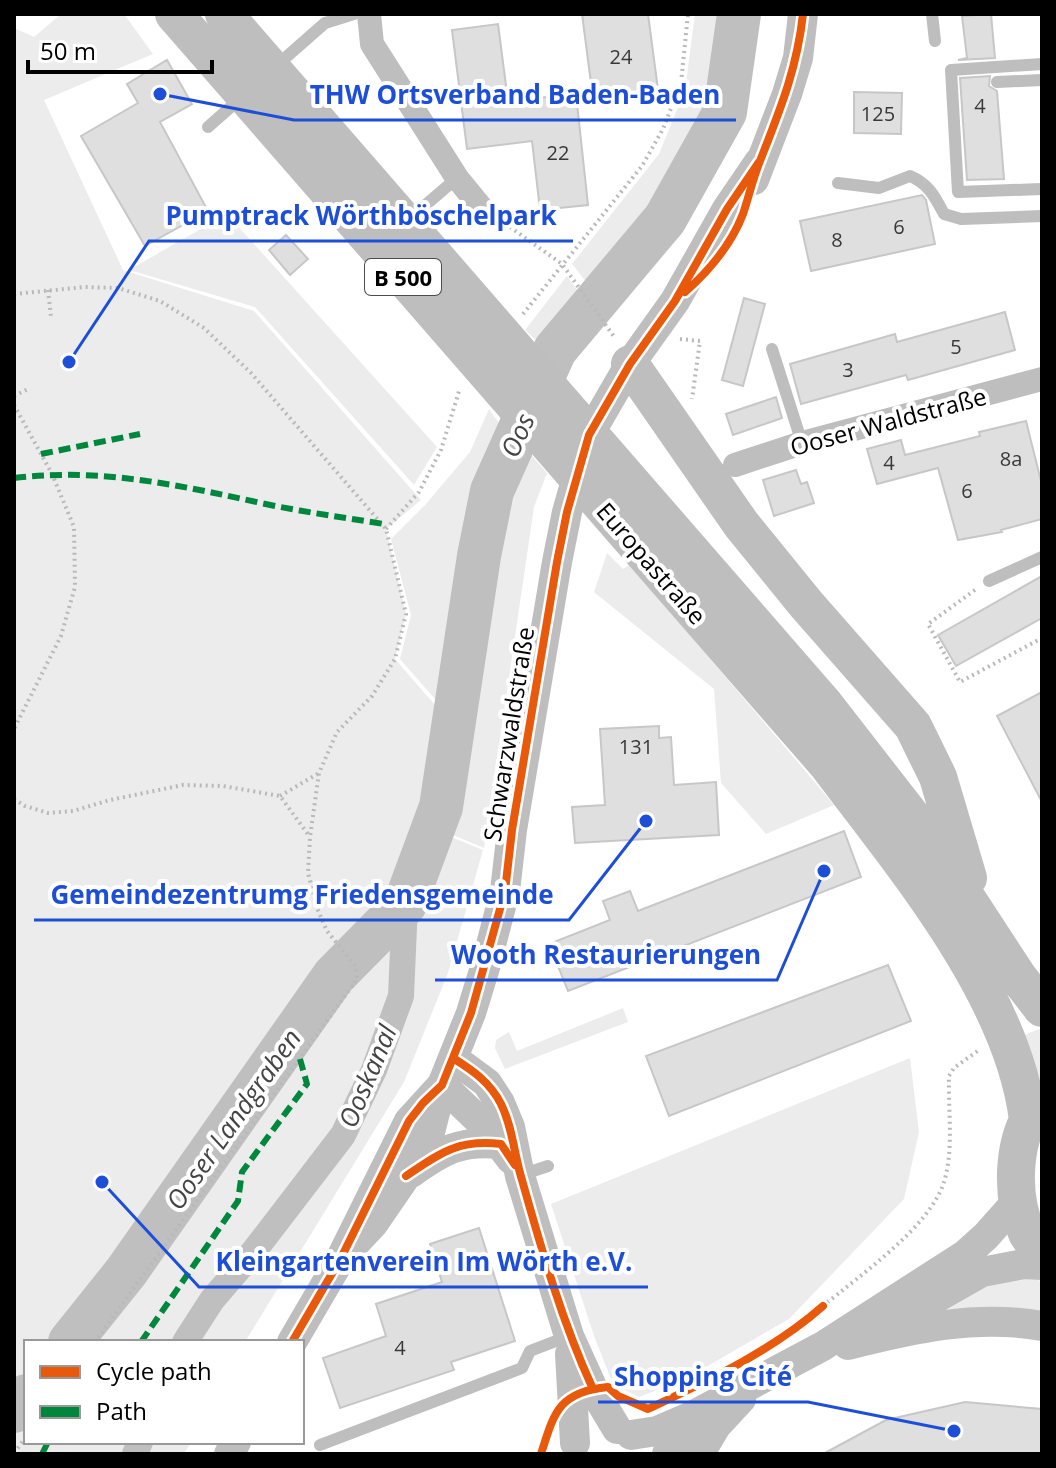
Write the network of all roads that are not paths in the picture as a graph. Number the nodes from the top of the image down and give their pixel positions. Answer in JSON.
{"nodes":[{"id":1,"x":174,"y":14,"type":"edge"},
{"id":2,"x":224,"y":14,"type":"edge"},
{"id":3,"x":354,"y":14,"type":"edge"},
{"id":4,"x":369,"y":14,"type":"edge"},
{"id":5,"x":803,"y":14,"type":"edge"},
{"id":6,"x":932,"y":14,"type":"edge"},
{"id":7,"x":935,"y":41,"type":"dead end"},
{"id":8,"x":1042,"y":64,"type":"edge"},
{"id":9,"x":267,"y":75,"type":"dead end"},
{"id":10,"x":1042,"y":80,"type":"edge"},
{"id":11,"x":997,"y":82,"type":"dead end"},
{"id":12,"x":255,"y":85,"type":"dead end"},
{"id":13,"x":208,"y":127,"type":"dead end"},
{"id":14,"x":457,"y":178,"type":"junction"},
{"id":15,"x":838,"y":183,"type":"dead end"},
{"id":16,"x":1042,"y":189,"type":"edge"},
{"id":17,"x":480,"y":206,"type":"road end"},
{"id":18,"x":1042,"y":216,"type":"edge"},
{"id":19,"x":370,"y":253,"type":"dead end"},
{"id":20,"x":772,"y":349,"type":"dead end"},
{"id":21,"x":630,"y":364,"type":"junction"},
{"id":22,"x":1042,"y":379,"type":"edge"},
{"id":23,"x":802,"y":443,"type":"junction"},
{"id":24,"x":735,"y":465,"type":"dead end"},
{"id":25,"x":1042,"y":557,"type":"edge"},
{"id":26,"x":989,"y":581,"type":"road end"},
{"id":27,"x":978,"y":916,"type":"junction"},
{"id":28,"x":1042,"y":1008,"type":"edge"},
{"id":29,"x":447,"y":1072,"type":"junction"},
{"id":30,"x":1035,"y":1111,"type":"edge"},
{"id":31,"x":501,"y":1144,"type":"junction"},
{"id":32,"x":534,"y":1171,"type":"junction"},
{"id":33,"x":406,"y":1176,"type":"junction"},
{"id":34,"x":1018,"y":1200,"type":"junction"},
{"id":35,"x":1042,"y":1253,"type":"edge"},
{"id":36,"x":341,"y":1258,"type":"junction"},
{"id":37,"x":1042,"y":1265,"type":"edge"},
{"id":38,"x":1042,"y":1326,"type":"edge"},
{"id":39,"x":569,"y":1336,"type":"junction"},
{"id":40,"x":293,"y":1340,"type":"edge"},
{"id":41,"x":848,"y":1345,"type":"junction"},
{"id":42,"x":744,"y":1400,"type":"junction"},
{"id":43,"x":631,"y":1439,"type":"edge"},
{"id":44,"x":320,"y":1445,"type":"dead end"},
{"id":45,"x":572,"y":1448,"type":"edge"},
{"id":46,"x":667,"y":1454,"type":"edge"},
{"id":47,"x":703,"y":1454,"type":"edge"}],
"edges":[{"from":1,"to":30,"type":"main road","name":"Europastraße","number":"B 500"},
{"from":2,"to":27,"type":"main road","name":"Europastraße","number":"B 500"},
{"from":3,"to":9,"type":"lane"},
{"from":4,"to":14,"type":"street"},
{"from":5,"to":21,"type":"street","name":"Schwarzwaldstraße"},
{"from":6,"to":7,"type":"lane"},
{"from":8,"to":16,"type":"lane"},
{"from":10,"to":11,"type":"lane"},
{"from":12,"to":13,"type":"lane"},
{"from":14,"to":17,"type":"street"},
{"from":14,"to":19,"type":"lane"},
{"from":15,"to":18,"type":"lane"},
{"from":20,"to":23,"type":"lane"},
{"from":21,"to":27,"type":"main road"},
{"from":21,"to":29,"type":"street","name":"Schwarzwaldstraße"},
{"from":22,"to":23,"type":"street","name":"Ooser Waldstraße"},
{"from":23,"to":24,"type":"street","name":"Ooser Waldstraße"},
{"from":25,"to":26,"type":"lane"},
{"from":27,"to":28,"type":"main road","name":"Europastraße","number":"B 500"},
{"from":29,"to":31,"type":"street"},
{"from":29,"to":32,"type":"street"},
{"from":29,"to":33,"type":"street","name":"Schwarzwaldstraße"},
{"from":29,"to":36,"type":"street","name":"Schwarzwaldstraße"},
{"from":30,"to":34,"type":"main road","number":"B 500"},
{"from":31,"to":32,"type":"street"},
{"from":31,"to":33,"type":"street"},
{"from":32,"to":39,"type":"street"},
{"from":33,"to":36,"type":"street","name":"Schwarzwaldstraße"},
{"from":34,"to":35,"type":"main road","number":"B 500"},
{"from":34,"to":43,"type":"street"},
{"from":36,"to":40,"type":"street","name":"Schwarzwaldstraße"},
{"from":37,"to":41,"type":"street"},
{"from":38,"to":41,"type":"street"},
{"from":39,"to":43,"type":"street"},
{"from":39,"to":44,"type":"lane"},
{"from":39,"to":45,"type":"street"},
{"from":41,"to":42,"type":"street"},
{"from":42,"to":46,"type":"street"},
{"from":42,"to":47,"type":"street"},
{"from":43,"to":45,"type":"street"}]}
